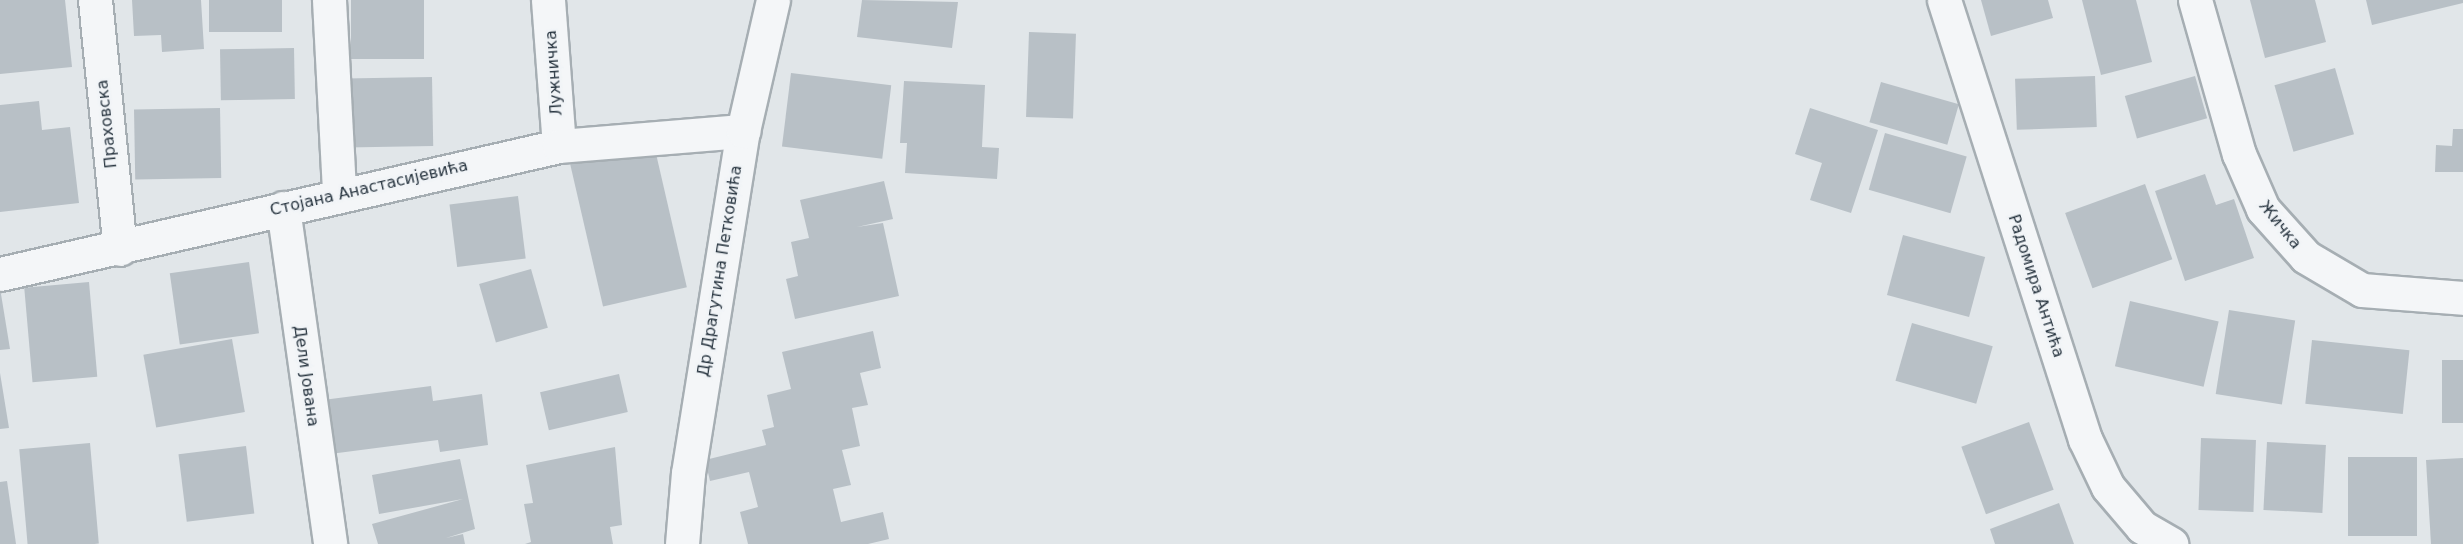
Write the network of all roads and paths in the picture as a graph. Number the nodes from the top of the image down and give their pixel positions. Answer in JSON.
{"nodes":[{"id":1,"x":94,"y":0,"type":"edge"},
{"id":2,"x":329,"y":0,"type":"edge"},
{"id":3,"x":548,"y":0,"type":"edge"},
{"id":4,"x":773,"y":0,"type":"edge"},
{"id":5,"x":1944,"y":0,"type":"edge"},
{"id":6,"x":2195,"y":0,"type":"edge"},
{"id":7,"x":743,"y":131,"type":"junction"},
{"id":8,"x":560,"y":146,"type":"junction"},
{"id":9,"x":339,"y":194,"type":"junction"},
{"id":10,"x":283,"y":208,"type":"junction"},
{"id":11,"x":120,"y":249,"type":"junction"},
{"id":12,"x":0,"y":274,"type":"edge"},
{"id":13,"x":2463,"y":298,"type":"edge"},
{"id":14,"x":330,"y":544,"type":"edge"},
{"id":15,"x":682,"y":544,"type":"edge"},
{"id":16,"x":2171,"y":544,"type":"edge"}],
"edges":[{"from":1,"to":11,"type":"street","name":"Праховска"},
{"from":2,"to":9,"type":"street"},
{"from":3,"to":8,"type":"street","name":"Лужничка"},
{"from":4,"to":7,"type":"street","name":"Др Драгутина Петковића"},
{"from":5,"to":16,"type":"street","name":"Радомира Антића"},
{"from":6,"to":13,"type":"street","name":"Жичка"},
{"from":7,"to":8,"type":"street","name":"Стојана Анастасијевића"},
{"from":7,"to":15,"type":"street","name":"Др Драгутина Петковића"},
{"from":8,"to":9,"type":"street","name":"Стојана Анастасијевића"},
{"from":9,"to":10,"type":"street","name":"Стојана Анастасијевића"},
{"from":10,"to":11,"type":"street","name":"Стојана Анастасијевића"},
{"from":10,"to":14,"type":"street","name":"Дели Јована"},
{"from":11,"to":12,"type":"street","name":"Стојана Анастасијевића"}]}
